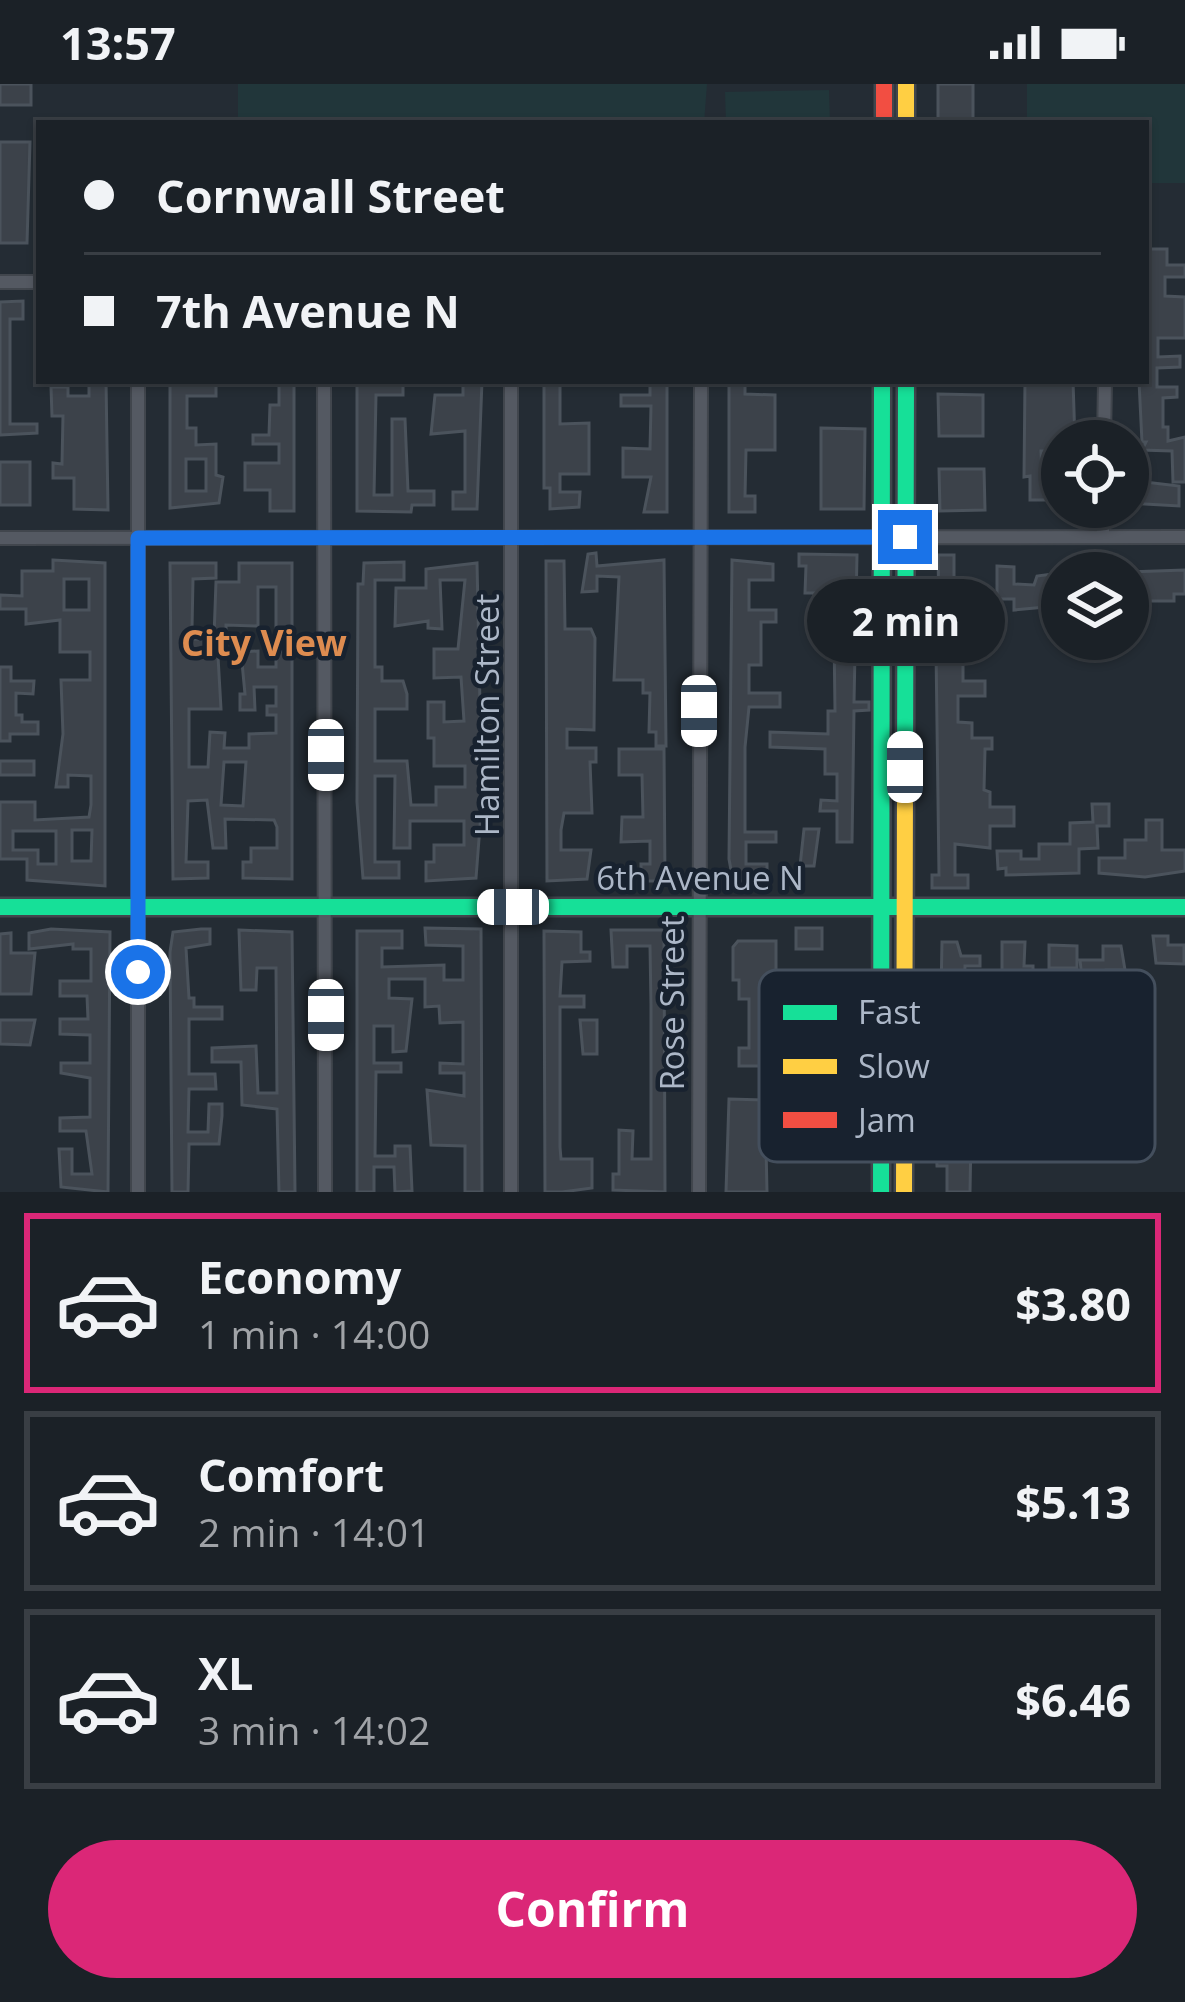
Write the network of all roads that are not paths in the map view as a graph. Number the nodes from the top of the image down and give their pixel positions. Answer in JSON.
{"nodes":[{"id":1,"x":884,"y":84,"type":"edge"},
{"id":2,"x":906,"y":84,"type":"edge"},
{"id":3,"x":884,"y":120,"type":"edge"},
{"id":4,"x":906,"y":120,"type":"edge"},
{"id":5,"x":0,"y":282,"type":"edge"},
{"id":6,"x":36,"y":282,"type":"edge"},
{"id":7,"x":138,"y":384,"type":"edge"},
{"id":8,"x":324,"y":384,"type":"edge"},
{"id":9,"x":511,"y":384,"type":"edge"},
{"id":10,"x":701,"y":384,"type":"edge"},
{"id":11,"x":882,"y":384,"type":"edge"},
{"id":12,"x":906,"y":384,"type":"edge"},
{"id":13,"x":1105,"y":384,"type":"edge"},
{"id":14,"x":1104,"y":420,"type":"edge"},
{"id":15,"x":1102,"y":528,"type":"edge"},
{"id":16,"x":326,"y":536,"type":"junction"},
{"id":17,"x":513,"y":537,"type":"junction"},
{"id":18,"x":905,"y":537,"type":"junction"},
{"id":19,"x":1102,"y":537,"type":"junction"},
{"id":20,"x":1185,"y":537,"type":"edge"},
{"id":21,"x":0,"y":538,"type":"edge"},
{"id":22,"x":138,"y":538,"type":"junction"},
{"id":23,"x":700,"y":538,"type":"junction"},
{"id":24,"x":881,"y":538,"type":"junction"},
{"id":25,"x":513,"y":907,"type":"junction"},
{"id":26,"x":697,"y":907,"type":"junction"},
{"id":27,"x":881,"y":907,"type":"junction"},
{"id":28,"x":905,"y":907,"type":"junction"},
{"id":29,"x":1185,"y":907,"type":"edge"},
{"id":30,"x":0,"y":908,"type":"edge"},
{"id":31,"x":138,"y":908,"type":"junction"},
{"id":32,"x":326,"y":908,"type":"junction"},
{"id":33,"x":881,"y":970,"type":"edge"},
{"id":34,"x":905,"y":970,"type":"edge"},
{"id":35,"x":904,"y":1162,"type":"edge"},
{"id":36,"x":138,"y":1192,"type":"edge"},
{"id":37,"x":325,"y":1192,"type":"edge"},
{"id":38,"x":511,"y":1192,"type":"edge"},
{"id":39,"x":699,"y":1192,"type":"edge"},
{"id":40,"x":904,"y":1192,"type":"edge"}],
"edges":[{"from":1,"to":3,"type":"main road"},
{"from":2,"to":4,"type":"main road"},
{"from":5,"to":6,"type":"street"},
{"from":7,"to":22,"type":"street"},
{"from":8,"to":16,"type":"street"},
{"from":9,"to":17,"type":"street","name":"Hamilton Street"},
{"from":10,"to":23,"type":"street","name":"Rose Street"},
{"from":11,"to":24,"type":"main road"},
{"from":12,"to":18,"type":"main road"},
{"from":13,"to":14,"type":"street"},
{"from":15,"to":19,"type":"street"},
{"from":16,"to":17,"type":"street"},
{"from":16,"to":22,"type":"street"},
{"from":16,"to":32,"type":"street"},
{"from":17,"to":23,"type":"street"},
{"from":17,"to":25,"type":"street","name":"Hamilton Street"},
{"from":18,"to":19,"type":"street"},
{"from":18,"to":24,"type":"street"},
{"from":18,"to":28,"type":"main road"},
{"from":19,"to":20,"type":"street"},
{"from":21,"to":22,"type":"street"},
{"from":22,"to":31,"type":"street"},
{"from":23,"to":24,"type":"street"},
{"from":23,"to":26,"type":"street","name":"Rose Street"},
{"from":24,"to":27,"type":"main road"},
{"from":25,"to":26,"type":"main road","name":"6th Avenue N"},
{"from":25,"to":32,"type":"main road","name":"6th Avenue N"},
{"from":25,"to":38,"type":"street","name":"Hamilton Street"},
{"from":26,"to":27,"type":"main road","name":"6th Avenue N"},
{"from":26,"to":39,"type":"street","name":"Rose Street"},
{"from":27,"to":28,"type":"main road","name":"6th Avenue N"},
{"from":27,"to":33,"type":"main road"},
{"from":28,"to":29,"type":"main road","name":"6th Avenue N"},
{"from":28,"to":34,"type":"main road"},
{"from":30,"to":31,"type":"main road","name":"6th Avenue N"},
{"from":31,"to":32,"type":"main road","name":"6th Avenue N"},
{"from":31,"to":36,"type":"street"},
{"from":32,"to":37,"type":"street"},
{"from":35,"to":40,"type":"main road"}]}
